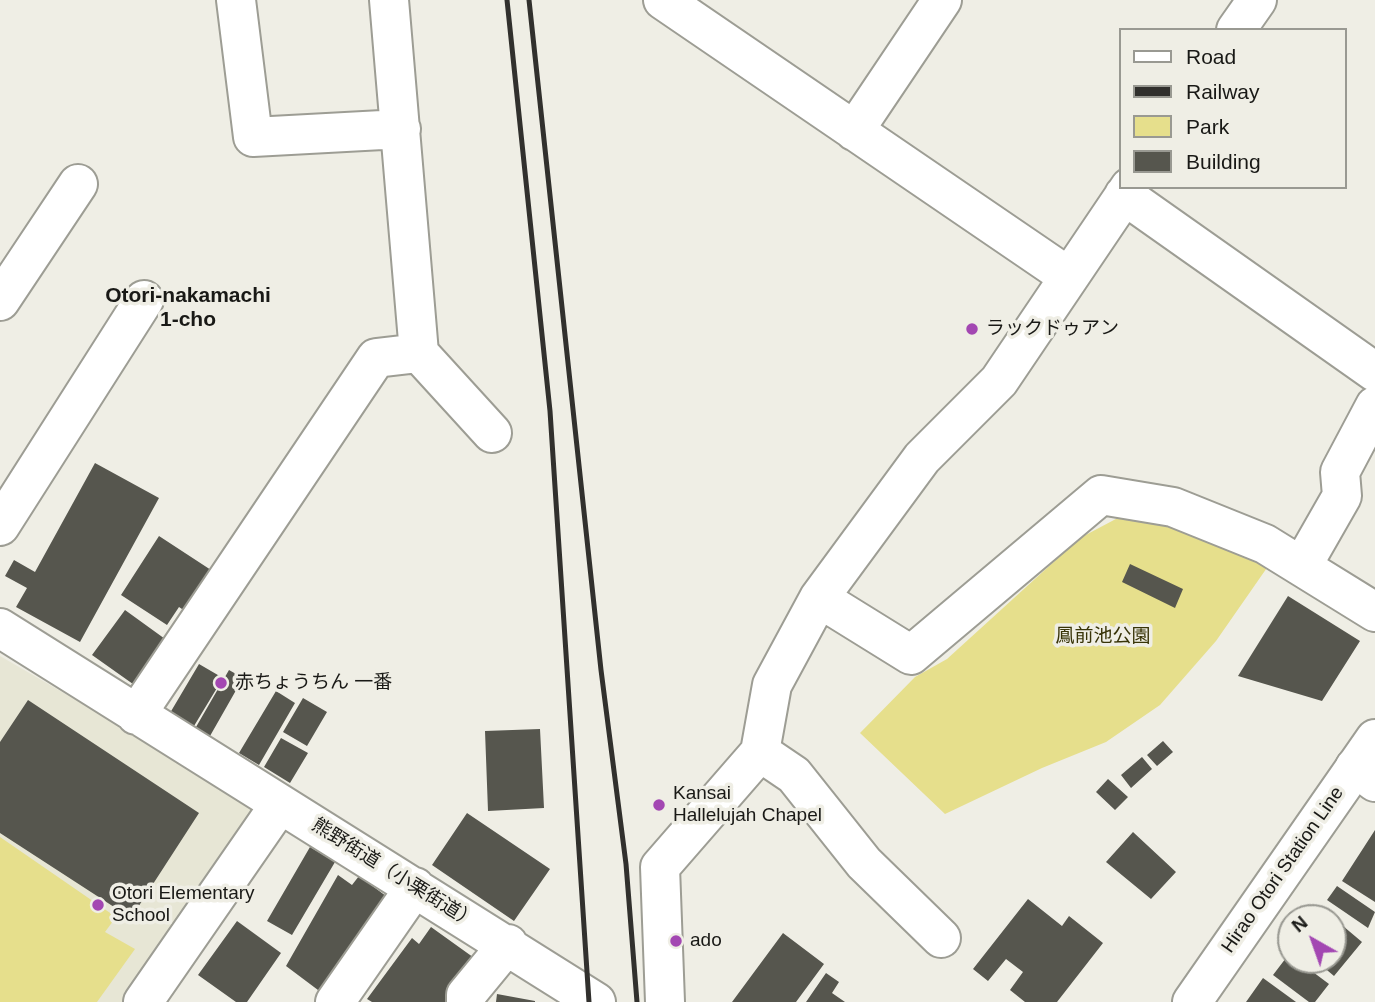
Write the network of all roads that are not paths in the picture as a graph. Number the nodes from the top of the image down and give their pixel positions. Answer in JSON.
{"nodes":[{"id":1,"x":236,"y":0,"type":"edge"},
{"id":2,"x":389,"y":0,"type":"edge"},
{"id":3,"x":663,"y":0,"type":"edge"},
{"id":4,"x":942,"y":0,"type":"edge"},
{"id":5,"x":1257,"y":0,"type":"edge"},
{"id":6,"x":1238,"y":28,"type":"edge"},
{"id":7,"x":401,"y":129,"type":"junction"},
{"id":8,"x":854,"y":131,"type":"junction"},
{"id":9,"x":78,"y":184,"type":"dead end"},
{"id":10,"x":1127,"y":191,"type":"edge"},
{"id":11,"x":1069,"y":277,"type":"junction"},
{"id":12,"x":144,"y":300,"type":"dead end"},
{"id":13,"x":0,"y":301,"type":"edge"},
{"id":14,"x":419,"y":353,"type":"junction"},
{"id":15,"x":1375,"y":372,"type":"edge"},
{"id":16,"x":1375,"y":406,"type":"edge"},
{"id":17,"x":492,"y":433,"type":"dead end"},
{"id":18,"x":0,"y":526,"type":"edge"},
{"id":19,"x":1302,"y":566,"type":"junction"},
{"id":20,"x":819,"y":598,"type":"junction"},
{"id":21,"x":1375,"y":612,"type":"edge"},
{"id":22,"x":0,"y":628,"type":"edge"},
{"id":23,"x":136,"y":715,"type":"junction"},
{"id":24,"x":760,"y":752,"type":"junction"},
{"id":25,"x":1368,"y":762,"type":"edge"},
{"id":26,"x":281,"y":804,"type":"junction"},
{"id":27,"x":415,"y":887,"type":"junction"},
{"id":28,"x":941,"y":938,"type":"dead end"},
{"id":29,"x":508,"y":944,"type":"junction"},
{"id":30,"x":143,"y":1002,"type":"edge"},
{"id":31,"x":335,"y":1002,"type":"edge"},
{"id":32,"x":466,"y":1002,"type":"edge"},
{"id":33,"x":597,"y":1002,"type":"edge"},
{"id":34,"x":664,"y":1002,"type":"edge"},
{"id":35,"x":1192,"y":1002,"type":"edge"}],
"edges":[{"from":1,"to":7,"type":"street"},
{"from":2,"to":7,"type":"street"},
{"from":3,"to":8,"type":"street"},
{"from":4,"to":8,"type":"street"},
{"from":5,"to":6,"type":"street"},
{"from":7,"to":14,"type":"street"},
{"from":8,"to":11,"type":"street"},
{"from":9,"to":13,"type":"street"},
{"from":10,"to":11,"type":"street"},
{"from":10,"to":15,"type":"street"},
{"from":11,"to":20,"type":"street"},
{"from":12,"to":18,"type":"street"},
{"from":14,"to":17,"type":"street"},
{"from":14,"to":23,"type":"street"},
{"from":16,"to":19,"type":"street"},
{"from":19,"to":20,"type":"street"},
{"from":19,"to":21,"type":"street"},
{"from":20,"to":24,"type":"street"},
{"from":22,"to":23,"type":"street","name":"熊野街道（小栗街道）"},
{"from":23,"to":26,"type":"street","name":"熊野街道（小栗街道）"},
{"from":24,"to":28,"type":"street"},
{"from":24,"to":34,"type":"street"},
{"from":25,"to":35,"type":"street","name":"Hirao Otori Station Line"},
{"from":26,"to":27,"type":"street","name":"熊野街道（小栗街道）"},
{"from":26,"to":30,"type":"street"},
{"from":27,"to":29,"type":"street","name":"熊野街道（小栗街道）"},
{"from":27,"to":31,"type":"street"},
{"from":29,"to":32,"type":"street"},
{"from":29,"to":33,"type":"street","name":"熊野街道（小栗街道）"}]}
